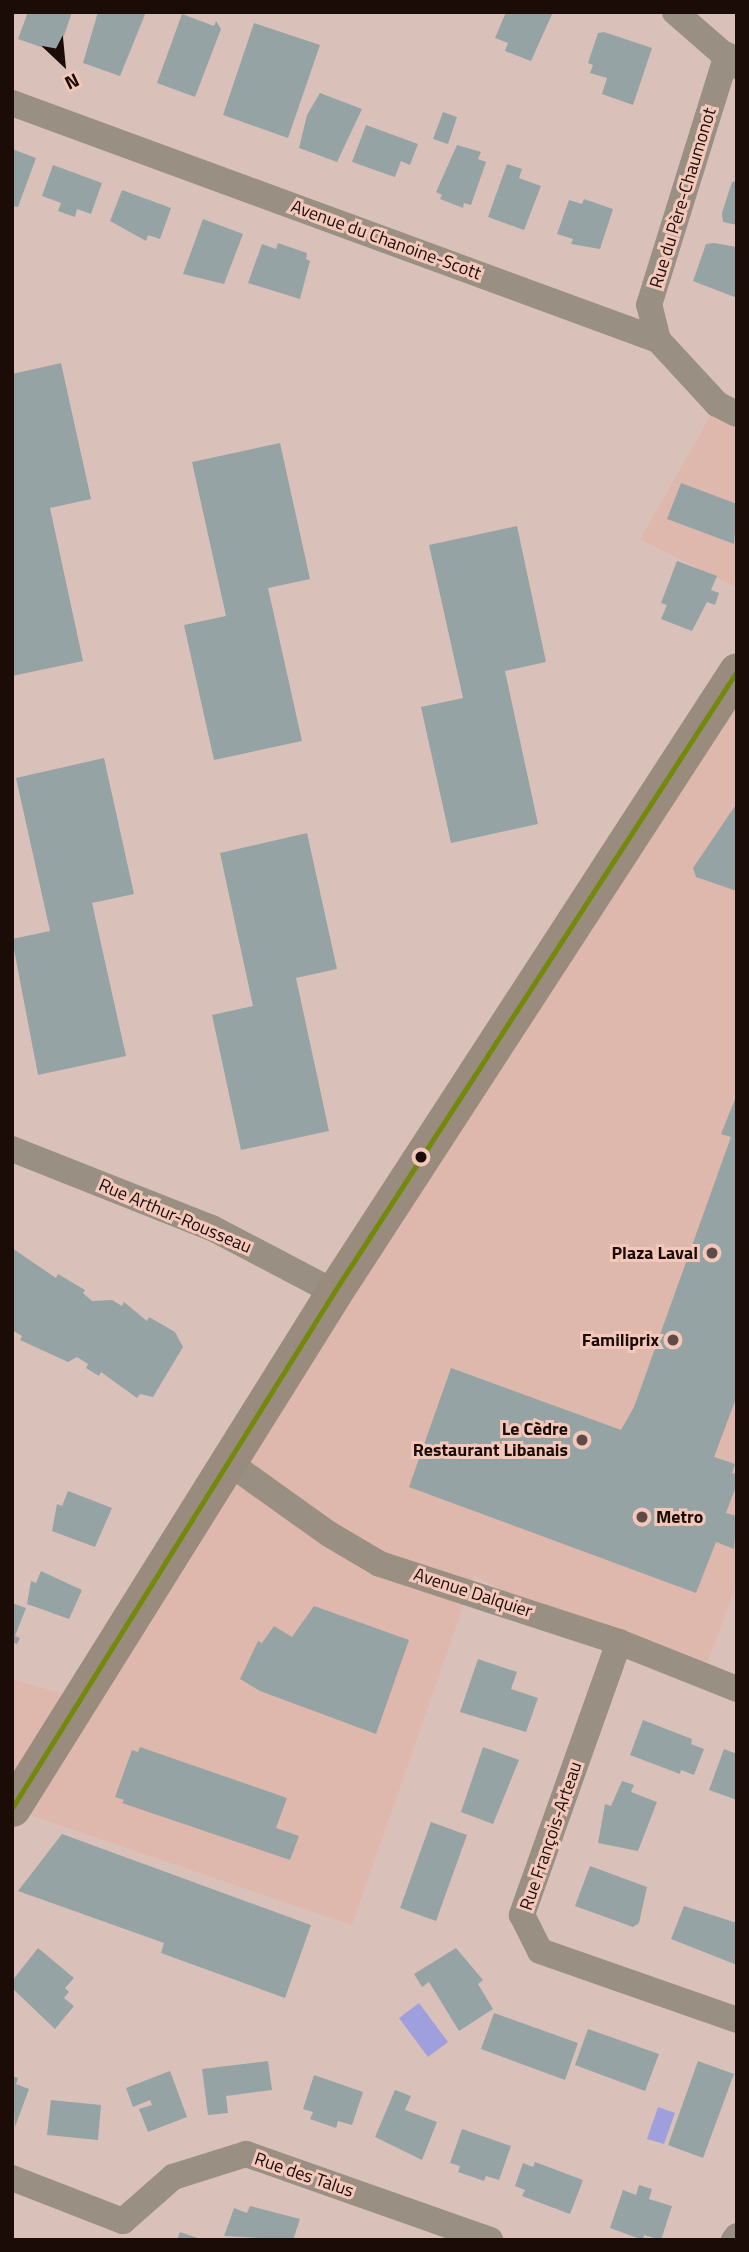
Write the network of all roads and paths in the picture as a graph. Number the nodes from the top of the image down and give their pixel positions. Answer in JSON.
{"nodes":[{"id":1,"x":676,"y":12,"type":"edge"},
{"id":2,"x":732,"y":61,"type":"edge"},
{"id":3,"x":12,"y":103,"type":"edge"},
{"id":4,"x":658,"y":340,"type":"junction"},
{"id":5,"x":737,"y":414,"type":"edge"},
{"id":6,"x":730,"y":694,"type":"edge"},
{"id":7,"x":12,"y":1149,"type":"edge"},
{"id":8,"x":334,"y":1292,"type":"junction"},
{"id":9,"x":228,"y":1462,"type":"junction"},
{"id":10,"x":619,"y":1642,"type":"junction"},
{"id":11,"x":737,"y":1689,"type":"edge"},
{"id":12,"x":12,"y":1808,"type":"edge"},
{"id":13,"x":737,"y":2020,"type":"edge"},
{"id":14,"x":12,"y":2178,"type":"edge"},
{"id":15,"x":122,"y":2230,"type":"edge"},
{"id":16,"x":490,"y":2240,"type":"edge"}],
"edges":[{"from":1,"to":2,"type":"street"},
{"from":2,"to":4,"type":"street","name":"Rue du Père-Chaumonot"},
{"from":3,"to":4,"type":"street","name":"Avenue du Chanoine-Scott"},
{"from":4,"to":5,"type":"street","name":"Avenue du Chanoine-Scott"},
{"from":6,"to":8,"type":"main road"},
{"from":7,"to":8,"type":"street","name":"Rue Arthur-Rousseau"},
{"from":8,"to":9,"type":"main road"},
{"from":9,"to":10,"type":"street","name":"Avenue Dalquier"},
{"from":9,"to":12,"type":"main road"},
{"from":10,"to":11,"type":"street","name":"Avenue Dalquier"},
{"from":10,"to":13,"type":"street","name":"Rue François-Arteau"},
{"from":14,"to":15,"type":"street","name":"Rue des Talus"},
{"from":15,"to":16,"type":"street","name":"Rue des Talus"}]}
